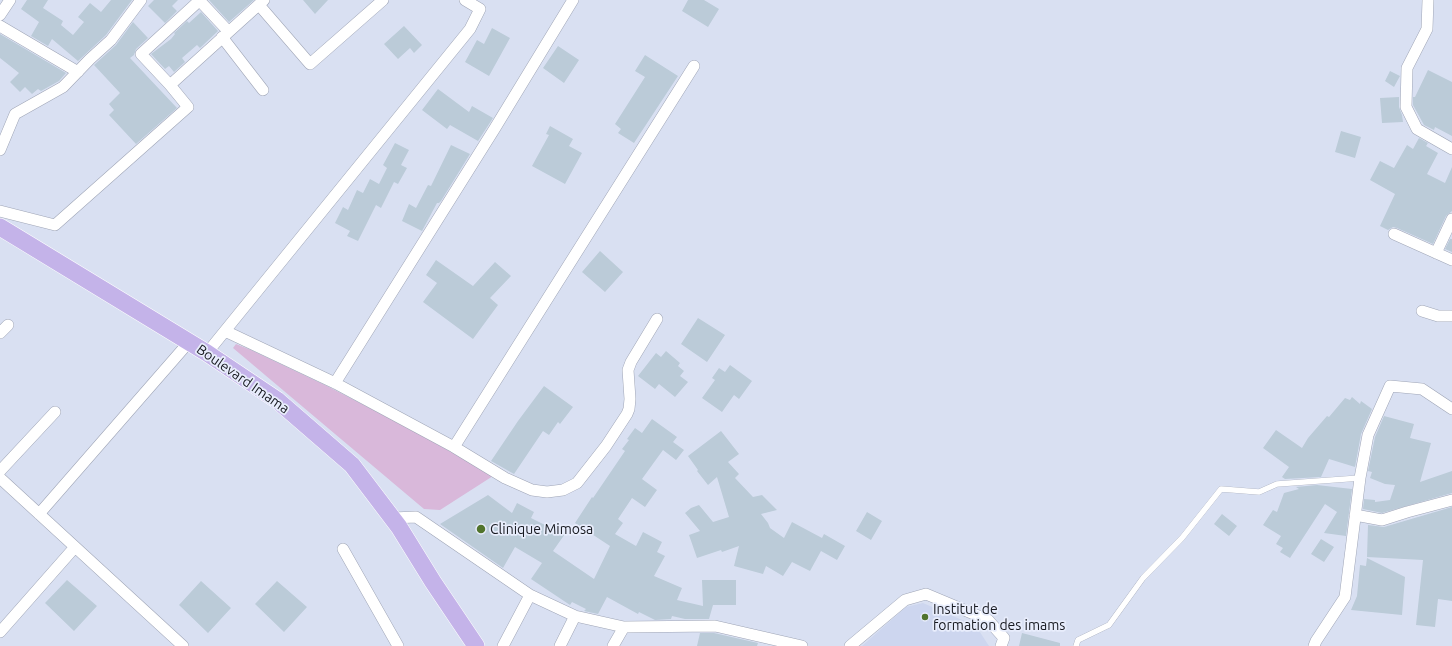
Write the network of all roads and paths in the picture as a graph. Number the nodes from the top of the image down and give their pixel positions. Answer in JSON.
{"nodes":[{"id":1,"x":10,"y":0,"type":"edge"},
{"id":2,"x":141,"y":0,"type":"edge"},
{"id":3,"x":199,"y":0,"type":"edge"},
{"id":4,"x":383,"y":0,"type":"edge"},
{"id":5,"x":465,"y":0,"type":"edge"},
{"id":6,"x":573,"y":0,"type":"edge"},
{"id":7,"x":1428,"y":0,"type":"edge"},
{"id":8,"x":261,"y":2,"type":"edge"},
{"id":9,"x":0,"y":15,"type":"edge"},
{"id":10,"x":0,"y":26,"type":"edge"},
{"id":11,"x":225,"y":34,"type":"junction"},
{"id":12,"x":694,"y":66,"type":"dead end"},
{"id":13,"x":78,"y":72,"type":"junction"},
{"id":14,"x":170,"y":85,"type":"junction"},
{"id":15,"x":263,"y":90,"type":"dead end"},
{"id":16,"x":1452,"y":149,"type":"edge"},
{"id":17,"x":0,"y":150,"type":"edge"},
{"id":18,"x":0,"y":211,"type":"edge"},
{"id":19,"x":1452,"y":219,"type":"edge"},
{"id":20,"x":0,"y":227,"type":"edge"},
{"id":21,"x":1394,"y":234,"type":"dead end"},
{"id":22,"x":1436,"y":253,"type":"junction"},
{"id":23,"x":1452,"y":260,"type":"edge"},
{"id":24,"x":1422,"y":311,"type":"dead end"},
{"id":25,"x":1452,"y":316,"type":"edge"},
{"id":26,"x":657,"y":319,"type":"dead end"},
{"id":27,"x":8,"y":325,"type":"dead end"},
{"id":28,"x":225,"y":331,"type":"junction"},
{"id":29,"x":0,"y":333,"type":"edge"},
{"id":30,"x":189,"y":342,"type":"junction"},
{"id":31,"x":208,"y":353,"type":"junction"},
{"id":32,"x":335,"y":383,"type":"junction"},
{"id":33,"x":1452,"y":409,"type":"edge"},
{"id":34,"x":55,"y":412,"type":"dead end"},
{"id":35,"x":454,"y":447,"type":"junction"},
{"id":36,"x":0,"y":471,"type":"edge"},
{"id":37,"x":0,"y":478,"type":"edge"},
{"id":38,"x":1360,"y":478,"type":"junction"},
{"id":39,"x":1452,"y":500,"type":"edge"},
{"id":40,"x":39,"y":514,"type":"junction"},
{"id":41,"x":1355,"y":515,"type":"junction"},
{"id":42,"x":393,"y":518,"type":"junction"},
{"id":43,"x":75,"y":547,"type":"junction"},
{"id":44,"x":343,"y":549,"type":"dead end"},
{"id":45,"x":530,"y":595,"type":"junction"},
{"id":46,"x":574,"y":616,"type":"junction"},
{"id":47,"x":624,"y":627,"type":"junction"},
{"id":48,"x":0,"y":632,"type":"edge"},
{"id":49,"x":183,"y":646,"type":"edge"},
{"id":50,"x":398,"y":646,"type":"edge"},
{"id":51,"x":476,"y":646,"type":"edge"},
{"id":52,"x":503,"y":646,"type":"edge"},
{"id":53,"x":560,"y":646,"type":"edge"},
{"id":54,"x":613,"y":646,"type":"edge"},
{"id":55,"x":802,"y":646,"type":"edge"},
{"id":56,"x":850,"y":646,"type":"edge"},
{"id":57,"x":1001,"y":646,"type":"edge"},
{"id":58,"x":1076,"y":646,"type":"edge"},
{"id":59,"x":1314,"y":646,"type":"edge"}],
"edges":[{"from":1,"to":9,"type":"street"},
{"from":2,"to":13,"type":"street"},
{"from":3,"to":11,"type":"street"},
{"from":3,"to":14,"type":"street"},
{"from":4,"to":8,"type":"street"},
{"from":5,"to":28,"type":"street"},
{"from":6,"to":32,"type":"street"},
{"from":7,"to":16,"type":"street"},
{"from":8,"to":11,"type":"street"},
{"from":10,"to":13,"type":"street"},
{"from":11,"to":14,"type":"street"},
{"from":11,"to":15,"type":"street"},
{"from":12,"to":35,"type":"street"},
{"from":13,"to":17,"type":"street"},
{"from":14,"to":18,"type":"street"},
{"from":19,"to":22,"type":"street"},
{"from":20,"to":30,"type":"main road","name":"Boulevard Imama"},
{"from":21,"to":22,"type":"street"},
{"from":22,"to":23,"type":"street"},
{"from":24,"to":25,"type":"street"},
{"from":26,"to":35,"type":"street"},
{"from":27,"to":29,"type":"street"},
{"from":28,"to":31,"type":"street"},
{"from":28,"to":32,"type":"street"},
{"from":30,"to":31,"type":"main road","name":"Boulevard Imama"},
{"from":30,"to":40,"type":"street"},
{"from":31,"to":42,"type":"main road","name":"Boulevard Imama"},
{"from":32,"to":35,"type":"street"},
{"from":33,"to":38,"type":"street"},
{"from":34,"to":36,"type":"street"},
{"from":37,"to":40,"type":"street"},
{"from":38,"to":41,"type":"street"},
{"from":38,"to":58,"type":"lane"},
{"from":39,"to":41,"type":"street"},
{"from":40,"to":43,"type":"street"},
{"from":41,"to":59,"type":"street"},
{"from":42,"to":45,"type":"street"},
{"from":42,"to":51,"type":"main road","name":"Boulevard Imama"},
{"from":43,"to":48,"type":"street"},
{"from":43,"to":49,"type":"street"},
{"from":44,"to":50,"type":"street"},
{"from":45,"to":46,"type":"street"},
{"from":45,"to":52,"type":"street"},
{"from":46,"to":47,"type":"street"},
{"from":46,"to":53,"type":"street"},
{"from":47,"to":54,"type":"street"},
{"from":47,"to":55,"type":"street"},
{"from":56,"to":57,"type":"street"}]}
